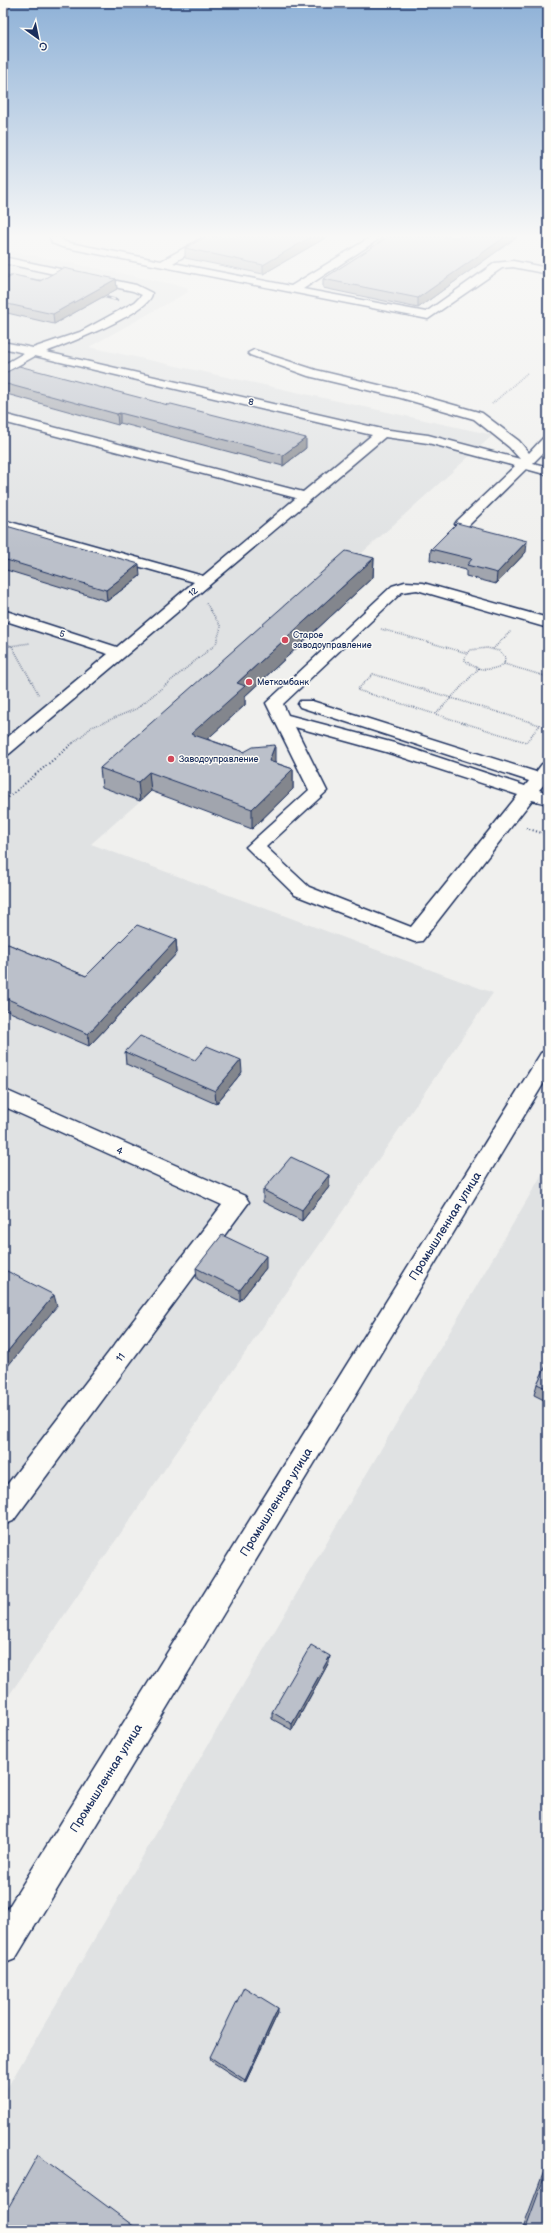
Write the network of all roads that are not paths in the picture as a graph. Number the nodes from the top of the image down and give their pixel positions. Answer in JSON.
{"nodes":[{"id":1,"x":64,"y":341,"type":"edge"},
{"id":2,"x":3,"y":345,"type":"edge"},
{"id":3,"x":34,"y":352,"type":"junction"},
{"id":4,"x":254,"y":354,"type":"dead end"},
{"id":5,"x":3,"y":370,"type":"edge"},
{"id":6,"x":3,"y":418,"type":"edge"},
{"id":7,"x":382,"y":433,"type":"junction"},
{"id":8,"x":548,"y":441,"type":"edge"},
{"id":9,"x":525,"y":462,"type":"junction"},
{"id":10,"x":548,"y":471,"type":"edge"},
{"id":11,"x":306,"y":497,"type":"junction"},
{"id":12,"x":3,"y":524,"type":"edge"},
{"id":13,"x":462,"y":524,"type":"edge"},
{"id":14,"x":202,"y":585,"type":"junction"},
{"id":15,"x":3,"y":615,"type":"edge"},
{"id":16,"x":548,"y":623,"type":"edge"},
{"id":17,"x":121,"y":653,"type":"junction"},
{"id":18,"x":306,"y":704,"type":"dead end"},
{"id":19,"x":282,"y":718,"type":"junction"},
{"id":20,"x":3,"y":750,"type":"edge"},
{"id":21,"x":544,"y":773,"type":"edge"},
{"id":22,"x":528,"y":793,"type":"junction"},
{"id":23,"x":548,"y":800,"type":"edge"},
{"id":24,"x":548,"y":1058,"type":"edge"},
{"id":25,"x":3,"y":1098,"type":"edge"},
{"id":26,"x":237,"y":1202,"type":"joint"},
{"id":27,"x":3,"y":1512,"type":"edge"},
{"id":28,"x":3,"y":1947,"type":"edge"}],
"edges":[{"from":1,"to":3,"type":"street"},
{"from":2,"to":3,"type":"street","name":"8"},
{"from":3,"to":5,"type":"street"},
{"from":3,"to":7,"type":"street","name":"8"},
{"from":4,"to":9,"type":"street"},
{"from":6,"to":11,"type":"street"},
{"from":7,"to":9,"type":"street","name":"8"},
{"from":7,"to":11,"type":"street","name":"12"},
{"from":8,"to":9,"type":"street"},
{"from":9,"to":10,"type":"street","name":"8"},
{"from":9,"to":13,"type":"street"},
{"from":11,"to":14,"type":"street","name":"12"},
{"from":12,"to":14,"type":"street"},
{"from":14,"to":17,"type":"street","name":"12"},
{"from":15,"to":17,"type":"street","name":"5"},
{"from":16,"to":19,"type":"street"},
{"from":17,"to":20,"type":"street","name":"12"},
{"from":18,"to":21,"type":"street"},
{"from":19,"to":22,"type":"street"},
{"from":19,"to":22,"type":"street"},
{"from":21,"to":22,"type":"street"},
{"from":22,"to":23,"type":"street"},
{"from":24,"to":28,"type":"street","name":"Промышленная улица"},
{"from":25,"to":26,"type":"street","name":"4"},
{"from":26,"to":27,"type":"street","name":"11"}]}
